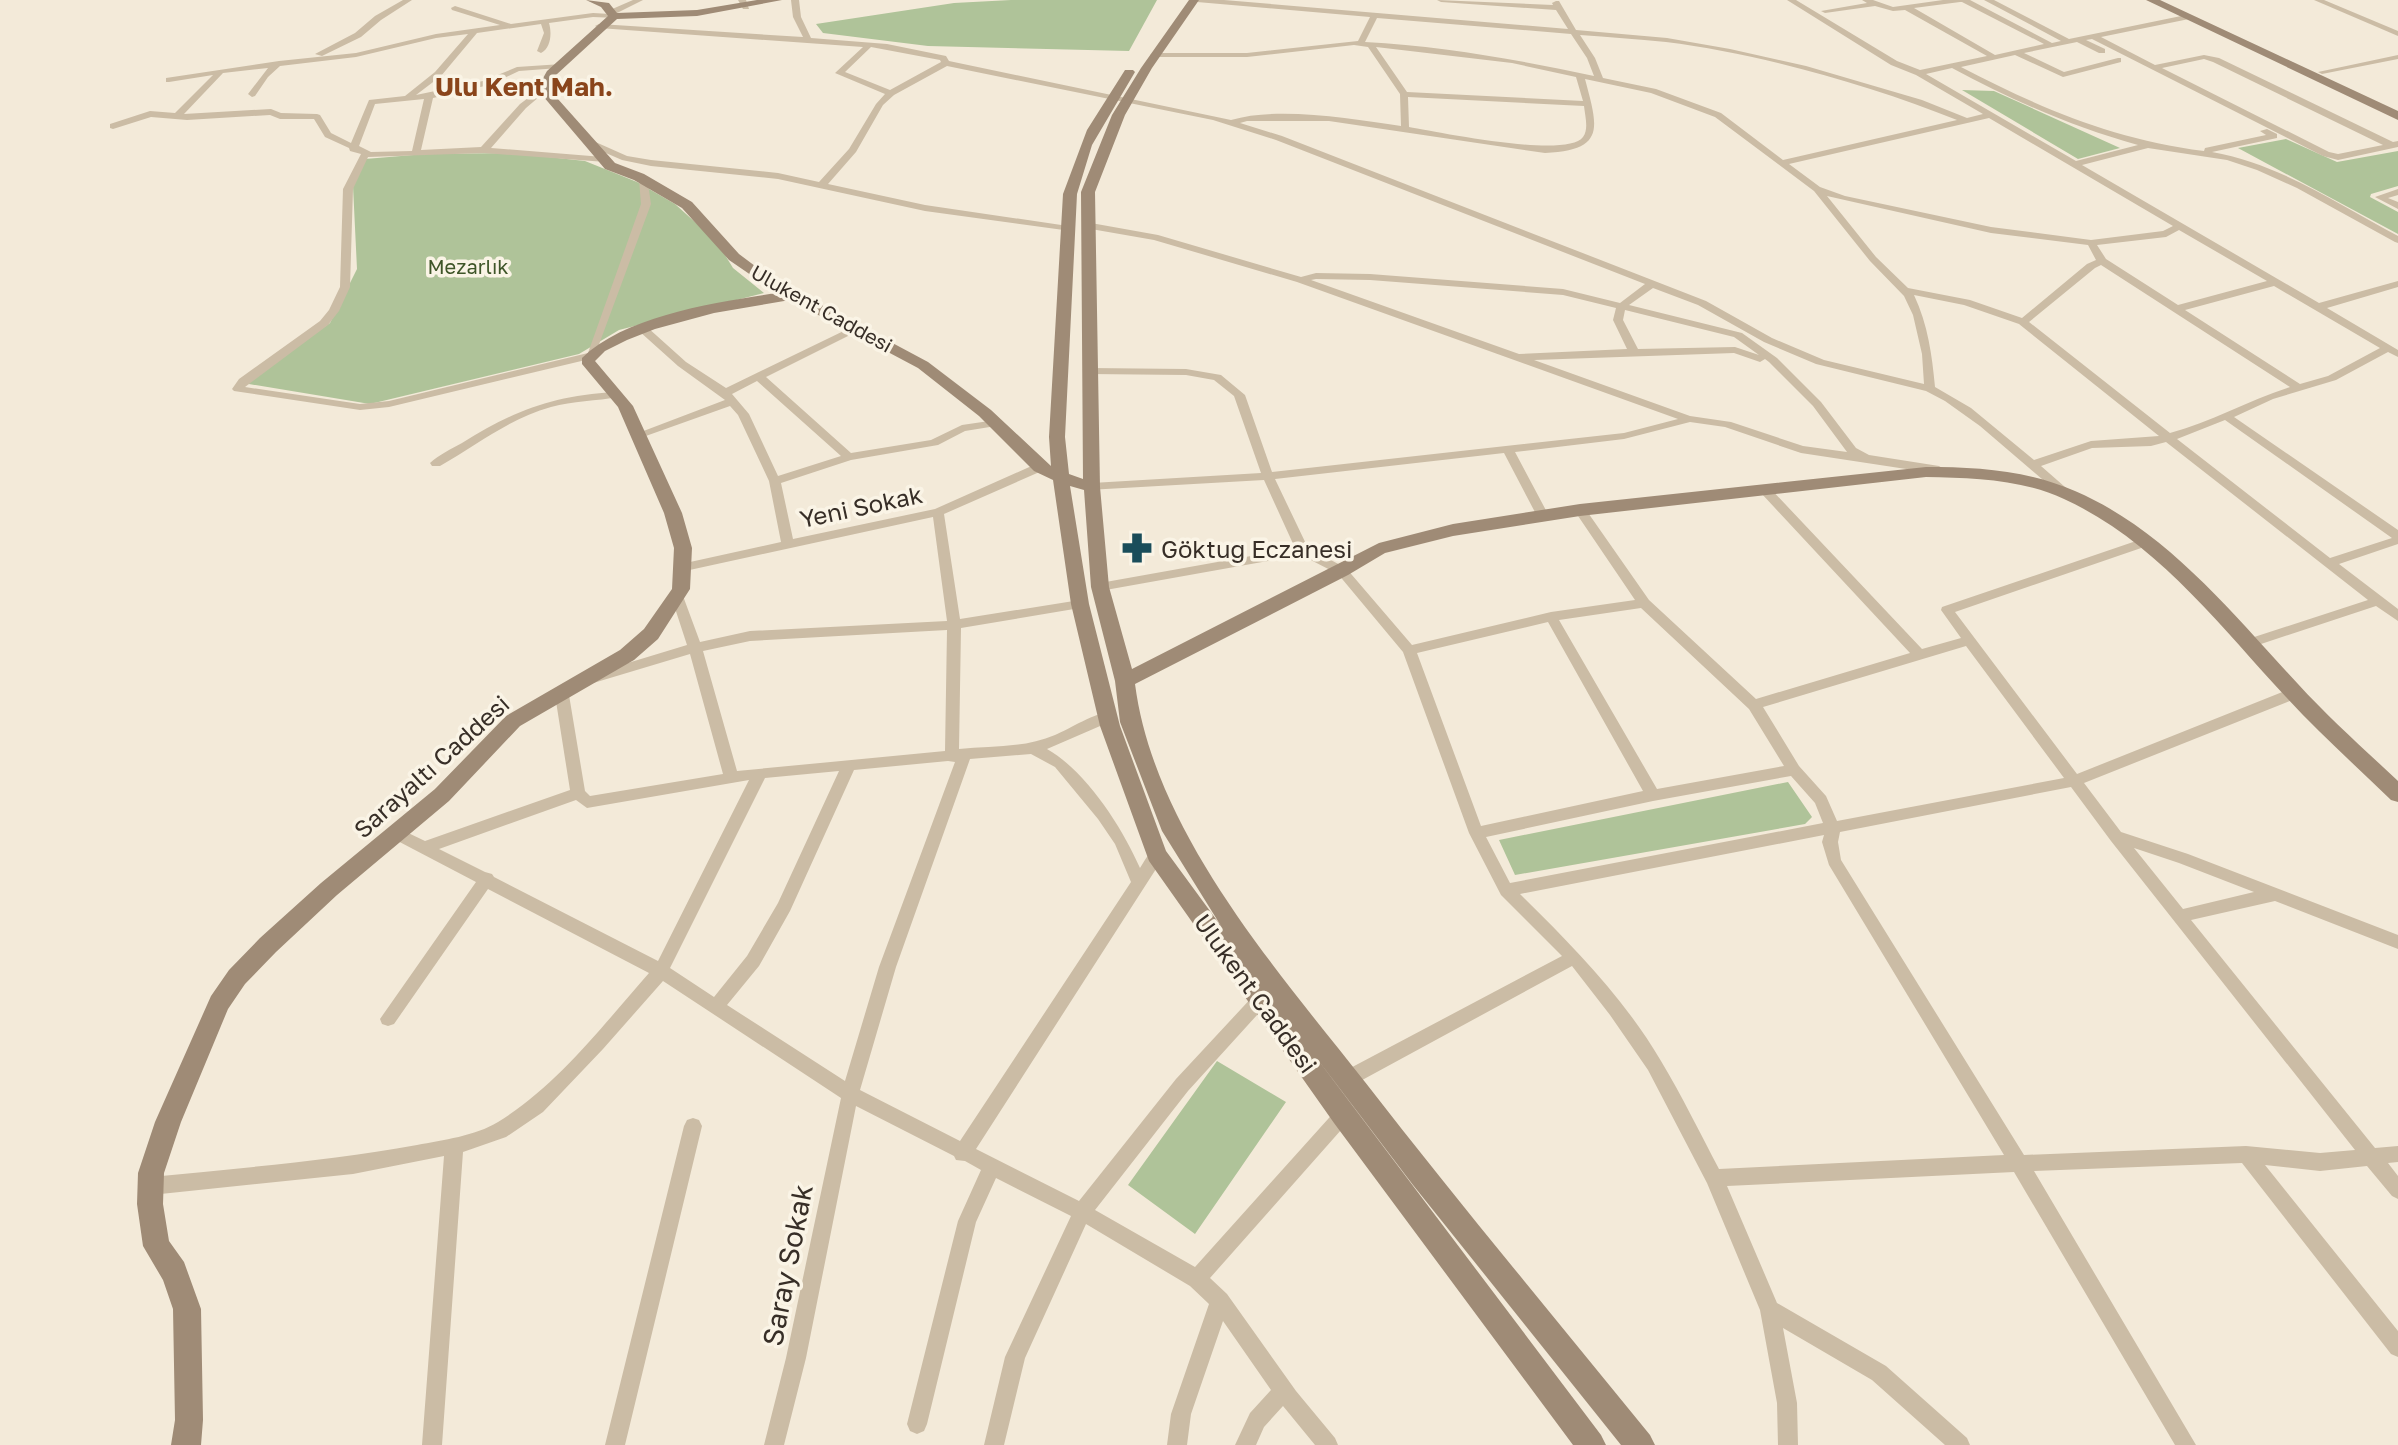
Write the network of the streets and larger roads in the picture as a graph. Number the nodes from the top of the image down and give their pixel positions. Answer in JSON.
{"nodes":[{"id":1,"x":408,"y":0,"type":"edge"},
{"id":2,"x":591,"y":0,"type":"edge"},
{"id":3,"x":639,"y":0,"type":"edge"},
{"id":4,"x":777,"y":0,"type":"edge"},
{"id":5,"x":795,"y":0,"type":"edge"},
{"id":6,"x":1177,"y":0,"type":"edge"},
{"id":7,"x":1195,"y":0,"type":"edge"},
{"id":8,"x":1441,"y":0,"type":"edge"},
{"id":9,"x":1791,"y":0,"type":"edge"},
{"id":10,"x":1808,"y":0,"type":"edge"},
{"id":11,"x":1962,"y":0,"type":"edge"},
{"id":12,"x":1988,"y":0,"type":"edge"},
{"id":13,"x":2151,"y":0,"type":"edge"},
{"id":14,"x":2166,"y":0,"type":"edge"},
{"id":15,"x":2318,"y":0,"type":"edge"},
{"id":16,"x":1870,"y":2,"type":"edge"},
{"id":17,"x":744,"y":4,"type":"edge"},
{"id":18,"x":1556,"y":4,"type":"edge"},
{"id":19,"x":455,"y":8,"type":"dead end"},
{"id":20,"x":1908,"y":8,"type":"junction"},
{"id":21,"x":1825,"y":11,"type":"junction"},
{"id":22,"x":614,"y":14,"type":"junction"},
{"id":23,"x":1374,"y":16,"type":"junction"},
{"id":24,"x":2186,"y":17,"type":"junction"},
{"id":25,"x":545,"y":23,"type":"junction"},
{"id":26,"x":599,"y":26,"type":"junction"},
{"id":27,"x":514,"y":28,"type":"junction"},
{"id":28,"x":474,"y":32,"type":"junction"},
{"id":29,"x":2398,"y":34,"type":"edge"},
{"id":30,"x":1574,"y":35,"type":"junction"},
{"id":31,"x":2092,"y":36,"type":"junction"},
{"id":32,"x":808,"y":40,"type":"junction"},
{"id":33,"x":2072,"y":40,"type":"junction"},
{"id":34,"x":1365,"y":44,"type":"junction"},
{"id":35,"x":2049,"y":44,"type":"junction"},
{"id":36,"x":869,"y":45,"type":"junction"},
{"id":37,"x":541,"y":51,"type":"dead end"},
{"id":38,"x":2013,"y":51,"type":"junction"},
{"id":39,"x":1154,"y":55,"type":"junction"},
{"id":40,"x":1992,"y":56,"type":"junction"},
{"id":41,"x":2398,"y":57,"type":"edge"},
{"id":42,"x":312,"y":58,"type":"junction"},
{"id":43,"x":2118,"y":60,"type":"junction"},
{"id":44,"x":279,"y":63,"type":"junction"},
{"id":45,"x":946,"y":63,"type":"junction"},
{"id":46,"x":1952,"y":65,"type":"junction"},
{"id":47,"x":559,"y":66,"type":"junction"},
{"id":48,"x":2152,"y":68,"type":"junction"},
{"id":49,"x":221,"y":71,"type":"junction"},
{"id":50,"x":2322,"y":72,"type":"junction"},
{"id":51,"x":1919,"y":73,"type":"junction"},
{"id":52,"x":1580,"y":75,"type":"junction"},
{"id":53,"x":1599,"y":78,"type":"junction"},
{"id":54,"x":169,"y":80,"type":"dead end"},
{"id":55,"x":543,"y":89,"type":"junction"},
{"id":56,"x":891,"y":93,"type":"junction"},
{"id":57,"x":252,"y":94,"type":"dead end"},
{"id":58,"x":1404,"y":94,"type":"junction"},
{"id":59,"x":429,"y":96,"type":"junction"},
{"id":60,"x":1120,"y":97,"type":"junction"},
{"id":61,"x":406,"y":99,"type":"junction"},
{"id":62,"x":1587,"y":104,"type":"junction"},
{"id":63,"x":2398,"y":108,"type":"edge"},
{"id":64,"x":1991,"y":115,"type":"junction"},
{"id":65,"x":2398,"y":116,"type":"edge"},
{"id":66,"x":176,"y":117,"type":"junction"},
{"id":67,"x":1966,"y":121,"type":"junction"},
{"id":68,"x":1230,"y":123,"type":"junction"},
{"id":69,"x":113,"y":126,"type":"dead end"},
{"id":70,"x":1405,"y":128,"type":"junction"},
{"id":71,"x":588,"y":142,"type":"junction"},
{"id":72,"x":2395,"y":144,"type":"edge"},
{"id":73,"x":2149,"y":145,"type":"junction"},
{"id":74,"x":353,"y":149,"type":"junction"},
{"id":75,"x":484,"y":150,"type":"junction"},
{"id":76,"x":416,"y":151,"type":"junction"},
{"id":77,"x":2199,"y":152,"type":"junction"},
{"id":78,"x":366,"y":153,"type":"junction"},
{"id":79,"x":603,"y":160,"type":"junction"},
{"id":80,"x":1780,"y":163,"type":"junction"},
{"id":81,"x":2075,"y":164,"type":"junction"},
{"id":82,"x":644,"y":179,"type":"junction"},
{"id":83,"x":822,"y":185,"type":"junction"},
{"id":84,"x":1817,"y":189,"type":"junction"},
{"id":85,"x":2398,"y":192,"type":"edge"},
{"id":86,"x":2398,"y":206,"type":"edge"},
{"id":87,"x":1091,"y":226,"type":"junction"},
{"id":88,"x":2179,"y":226,"type":"junction"},
{"id":89,"x":1068,"y":229,"type":"junction"},
{"id":90,"x":2398,"y":240,"type":"edge"},
{"id":91,"x":2091,"y":243,"type":"junction"},
{"id":92,"x":2102,"y":261,"type":"junction"},
{"id":93,"x":1301,"y":280,"type":"junction"},
{"id":94,"x":2276,"y":282,"type":"junction"},
{"id":95,"x":1652,"y":284,"type":"junction"},
{"id":96,"x":2398,"y":284,"type":"edge"},
{"id":97,"x":1903,"y":290,"type":"junction"},
{"id":98,"x":792,"y":295,"type":"junction"},
{"id":99,"x":1621,"y":305,"type":"junction"},
{"id":100,"x":2318,"y":307,"type":"junction"},
{"id":101,"x":2176,"y":309,"type":"junction"},
{"id":102,"x":2023,"y":322,"type":"junction"},
{"id":103,"x":856,"y":328,"type":"junction"},
{"id":104,"x":643,"y":329,"type":"junction"},
{"id":105,"x":2393,"y":351,"type":"edge"},
{"id":106,"x":591,"y":354,"type":"junction"},
{"id":107,"x":1635,"y":354,"type":"junction"},
{"id":108,"x":1515,"y":358,"type":"junction"},
{"id":109,"x":1773,"y":360,"type":"junction"},
{"id":110,"x":1090,"y":371,"type":"junction"},
{"id":111,"x":759,"y":377,"type":"junction"},
{"id":112,"x":2299,"y":388,"type":"junction"},
{"id":113,"x":1930,"y":389,"type":"junction"},
{"id":114,"x":615,"y":395,"type":"junction"},
{"id":115,"x":729,"y":397,"type":"junction"},
{"id":116,"x":2227,"y":417,"type":"junction"},
{"id":117,"x":1690,"y":419,"type":"junction"},
{"id":118,"x":996,"y":423,"type":"junction"},
{"id":119,"x":639,"y":435,"type":"junction"},
{"id":120,"x":2168,"y":437,"type":"junction"},
{"id":121,"x":1508,"y":449,"type":"junction"},
{"id":122,"x":849,"y":457,"type":"junction"},
{"id":123,"x":1866,"y":458,"type":"junction"},
{"id":124,"x":436,"y":463,"type":"dead end"},
{"id":125,"x":2031,"y":465,"type":"junction"},
{"id":126,"x":1050,"y":472,"type":"junction"},
{"id":127,"x":1951,"y":472,"type":"junction"},
{"id":128,"x":1268,"y":476,"type":"junction"},
{"id":129,"x":775,"y":481,"type":"junction"},
{"id":130,"x":1092,"y":487,"type":"junction"},
{"id":131,"x":1765,"y":490,"type":"junction"},
{"id":132,"x":2067,"y":494,"type":"junction"},
{"id":133,"x":1580,"y":510,"type":"junction"},
{"id":134,"x":938,"y":512,"type":"junction"},
{"id":135,"x":1543,"y":516,"type":"junction"},
{"id":136,"x":2398,"y":538,"type":"edge"},
{"id":137,"x":2143,"y":543,"type":"junction"},
{"id":138,"x":788,"y":545,"type":"junction"},
{"id":139,"x":1303,"y":551,"type":"junction"},
{"id":140,"x":2329,"y":563,"type":"junction"},
{"id":141,"x":685,"y":567,"type":"junction"},
{"id":142,"x":1342,"y":571,"type":"junction"},
{"id":143,"x":1100,"y":587,"type":"junction"},
{"id":144,"x":677,"y":596,"type":"junction"},
{"id":145,"x":2378,"y":601,"type":"junction"},
{"id":146,"x":1644,"y":603,"type":"junction"},
{"id":147,"x":1080,"y":604,"type":"junction"},
{"id":148,"x":2398,"y":616,"type":"edge"},
{"id":149,"x":1551,"y":617,"type":"junction"},
{"id":150,"x":954,"y":625,"type":"junction"},
{"id":151,"x":1969,"y":640,"type":"junction"},
{"id":152,"x":2250,"y":643,"type":"junction"},
{"id":153,"x":695,"y":648,"type":"junction"},
{"id":154,"x":1409,"y":650,"type":"junction"},
{"id":155,"x":1920,"y":655,"type":"junction"},
{"id":156,"x":586,"y":679,"type":"junction"},
{"id":157,"x":1125,"y":681,"type":"junction"},
{"id":158,"x":2295,"y":693,"type":"junction"},
{"id":159,"x":562,"y":695,"type":"junction"},
{"id":160,"x":1754,"y":705,"type":"junction"},
{"id":161,"x":1109,"y":716,"type":"junction"},
{"id":162,"x":1033,"y":748,"type":"junction"},
{"id":163,"x":958,"y":757,"type":"junction"},
{"id":164,"x":849,"y":766,"type":"junction"},
{"id":165,"x":1794,"y":770,"type":"junction"},
{"id":166,"x":760,"y":773,"type":"junction"},
{"id":167,"x":731,"y":777,"type":"junction"},
{"id":168,"x":2075,"y":781,"type":"junction"},
{"id":169,"x":578,"y":793,"type":"junction"},
{"id":170,"x":2398,"y":794,"type":"edge"},
{"id":171,"x":1653,"y":795,"type":"junction"},
{"id":172,"x":1833,"y":829,"type":"junction"},
{"id":173,"x":1476,"y":833,"type":"junction"},
{"id":174,"x":397,"y":834,"type":"junction"},
{"id":175,"x":2116,"y":837,"type":"junction"},
{"id":176,"x":424,"y":848,"type":"junction"},
{"id":177,"x":1157,"y":855,"type":"junction"},
{"id":178,"x":487,"y":878,"type":"junction"},
{"id":179,"x":1139,"y":883,"type":"junction"},
{"id":180,"x":1506,"y":890,"type":"junction"},
{"id":181,"x":2276,"y":894,"type":"junction"},
{"id":182,"x":2179,"y":916,"type":"junction"},
{"id":183,"x":2398,"y":942,"type":"edge"},
{"id":184,"x":1574,"y":957,"type":"junction"},
{"id":185,"x":661,"y":971,"type":"junction"},
{"id":186,"x":1261,"y":999,"type":"junction"},
{"id":187,"x":716,"y":1007,"type":"junction"},
{"id":188,"x":388,"y":1019,"type":"dead end"},
{"id":189,"x":1347,"y":1079,"type":"junction"},
{"id":190,"x":850,"y":1094,"type":"junction"},
{"id":191,"x":1343,"y":1115,"type":"junction"},
{"id":192,"x":693,"y":1126,"type":"dead end"},
{"id":193,"x":454,"y":1146,"type":"junction"},
{"id":194,"x":962,"y":1154,"type":"junction"},
{"id":195,"x":2246,"y":1154,"type":"junction"},
{"id":196,"x":2398,"y":1154,"type":"edge"},
{"id":197,"x":2370,"y":1158,"type":"junction"},
{"id":198,"x":2019,"y":1163,"type":"junction"},
{"id":199,"x":991,"y":1169,"type":"junction"},
{"id":200,"x":1714,"y":1178,"type":"junction"},
{"id":201,"x":151,"y":1186,"type":"junction"},
{"id":202,"x":2398,"y":1190,"type":"edge"},
{"id":203,"x":1082,"y":1212,"type":"junction"},
{"id":204,"x":1197,"y":1279,"type":"junction"},
{"id":205,"x":1220,"y":1301,"type":"junction"},
{"id":206,"x":1770,"y":1310,"type":"junction"},
{"id":207,"x":2398,"y":1347,"type":"edge"},
{"id":208,"x":1284,"y":1390,"type":"junction"},
{"id":209,"x":917,"y":1424,"type":"dead end"},
{"id":210,"x":186,"y":1445,"type":"edge"},
{"id":211,"x":432,"y":1445,"type":"edge"},
{"id":212,"x":615,"y":1445,"type":"edge"},
{"id":213,"x":774,"y":1445,"type":"edge"},
{"id":214,"x":994,"y":1445,"type":"edge"},
{"id":215,"x":1177,"y":1445,"type":"edge"},
{"id":216,"x":1245,"y":1445,"type":"edge"},
{"id":217,"x":1328,"y":1445,"type":"edge"},
{"id":218,"x":1591,"y":1445,"type":"edge"},
{"id":219,"x":1640,"y":1445,"type":"edge"},
{"id":220,"x":1788,"y":1445,"type":"edge"},
{"id":221,"x":1960,"y":1445,"type":"edge"},
{"id":222,"x":2186,"y":1445,"type":"edge"}],
"edges":[{"from":1,"to":42,"type":"street"},
{"from":2,"to":22,"type":"street"},
{"from":3,"to":22,"type":"street"},
{"from":4,"to":17,"type":"street"},
{"from":5,"to":32,"type":"street"},
{"from":6,"to":60,"type":"street"},
{"from":7,"to":23,"type":"street"},
{"from":7,"to":39,"type":"street"},
{"from":8,"to":18,"type":"street"},
{"from":9,"to":51,"type":"street"},
{"from":10,"to":21,"type":"street"},
{"from":11,"to":20,"type":"street"},
{"from":11,"to":35,"type":"street"},
{"from":12,"to":33,"type":"street"},
{"from":13,"to":24,"type":"street"},
{"from":14,"to":50,"type":"street"},
{"from":15,"to":29,"type":"street"},
{"from":16,"to":20,"type":"street"},
{"from":16,"to":21,"type":"street"},
{"from":17,"to":22,"type":"street"},
{"from":18,"to":30,"type":"street"},
{"from":19,"to":27,"type":"street"},
{"from":20,"to":40,"type":"street"},
{"from":21,"to":51,"type":"street"},
{"from":22,"to":25,"type":"street"},
{"from":22,"to":26,"type":"street"},
{"from":23,"to":30,"type":"street"},
{"from":23,"to":34,"type":"street"},
{"from":24,"to":31,"type":"street"},
{"from":24,"to":65,"type":"street"},
{"from":25,"to":27,"type":"street"},
{"from":25,"to":37,"type":"street"},
{"from":26,"to":32,"type":"street"},
{"from":26,"to":47,"type":"street"},
{"from":27,"to":28,"type":"street"},
{"from":28,"to":42,"type":"street"},
{"from":28,"to":61,"type":"street"},
{"from":30,"to":53,"type":"street"},
{"from":30,"to":67,"type":"street"},
{"from":31,"to":33,"type":"street"},
{"from":31,"to":48,"type":"street"},
{"from":32,"to":36,"type":"street"},
{"from":33,"to":35,"type":"street"},
{"from":33,"to":43,"type":"street"},
{"from":34,"to":39,"type":"street"},
{"from":34,"to":52,"type":"street"},
{"from":34,"to":58,"type":"street"},
{"from":35,"to":38,"type":"street"},
{"from":36,"to":45,"type":"street"},
{"from":36,"to":56,"type":"street"},
{"from":38,"to":40,"type":"street"},
{"from":38,"to":43,"type":"street"},
{"from":39,"to":60,"type":"street"},
{"from":40,"to":46,"type":"street"},
{"from":41,"to":50,"type":"street"},
{"from":42,"to":44,"type":"street"},
{"from":43,"to":77,"type":"street"},
{"from":44,"to":49,"type":"street"},
{"from":44,"to":57,"type":"street"},
{"from":45,"to":56,"type":"street"},
{"from":45,"to":60,"type":"street"},
{"from":46,"to":51,"type":"street"},
{"from":46,"to":73,"type":"street"},
{"from":47,"to":55,"type":"street"},
{"from":47,"to":59,"type":"street"},
{"from":48,"to":72,"type":"street"},
{"from":48,"to":72,"type":"street"},
{"from":49,"to":54,"type":"street"},
{"from":49,"to":66,"type":"street"},
{"from":50,"to":63,"type":"street"},
{"from":51,"to":64,"type":"street"},
{"from":52,"to":53,"type":"street"},
{"from":52,"to":62,"type":"street"},
{"from":53,"to":80,"type":"street"},
{"from":55,"to":71,"type":"street","name":"Ulukent Caddesi"},
{"from":55,"to":75,"type":"street"},
{"from":56,"to":83,"type":"street"},
{"from":58,"to":62,"type":"street"},
{"from":58,"to":70,"type":"street"},
{"from":59,"to":61,"type":"street"},
{"from":59,"to":76,"type":"street"},
{"from":60,"to":68,"type":"street"},
{"from":60,"to":87,"type":"street"},
{"from":60,"to":89,"type":"street"},
{"from":61,"to":74,"type":"street"},
{"from":62,"to":70,"type":"street"},
{"from":64,"to":67,"type":"street"},
{"from":64,"to":81,"type":"street"},
{"from":66,"to":69,"type":"street"},
{"from":66,"to":74,"type":"street"},
{"from":67,"to":80,"type":"street"},
{"from":68,"to":70,"type":"street"},
{"from":68,"to":95,"type":"street"},
{"from":71,"to":79,"type":"street","name":"Ulukent Caddesi"},
{"from":71,"to":83,"type":"street"},
{"from":73,"to":77,"type":"street"},
{"from":73,"to":81,"type":"street"},
{"from":74,"to":78,"type":"street"},
{"from":75,"to":76,"type":"street"},
{"from":75,"to":79,"type":"street"},
{"from":76,"to":78,"type":"street"},
{"from":77,"to":90,"type":"street"},
{"from":78,"to":106,"type":"street"},
{"from":79,"to":82,"type":"street","name":"Ulukent Caddesi"},
{"from":80,"to":84,"type":"street"},
{"from":81,"to":88,"type":"street"},
{"from":82,"to":98,"type":"street","name":"Ulukent Caddesi"},
{"from":82,"to":106,"type":"street"},
{"from":83,"to":89,"type":"street"},
{"from":84,"to":91,"type":"street"},
{"from":84,"to":97,"type":"street"},
{"from":85,"to":86,"type":"street"},
{"from":87,"to":93,"type":"street"},
{"from":87,"to":110,"type":"street"},
{"from":88,"to":91,"type":"street"},
{"from":88,"to":94,"type":"street"},
{"from":89,"to":126,"type":"street"},
{"from":91,"to":92,"type":"street"},
{"from":92,"to":101,"type":"street"},
{"from":92,"to":102,"type":"street"},
{"from":93,"to":99,"type":"street"},
{"from":93,"to":108,"type":"street"},
{"from":94,"to":100,"type":"street"},
{"from":94,"to":101,"type":"street"},
{"from":95,"to":99,"type":"street"},
{"from":95,"to":113,"type":"street"},
{"from":96,"to":100,"type":"street"},
{"from":97,"to":102,"type":"street"},
{"from":97,"to":113,"type":"street"},
{"from":98,"to":103,"type":"street","name":"Ulukent Caddesi"},
{"from":98,"to":104,"type":"street"},
{"from":99,"to":107,"type":"street"},
{"from":99,"to":109,"type":"street"},
{"from":100,"to":105,"type":"street"},
{"from":101,"to":112,"type":"street"},
{"from":102,"to":120,"type":"street"},
{"from":103,"to":111,"type":"street"},
{"from":103,"to":118,"type":"street","name":"Ulukent Caddesi"},
{"from":104,"to":106,"type":"street"},
{"from":104,"to":115,"type":"street"},
{"from":105,"to":112,"type":"street"},
{"from":106,"to":114,"type":"street","name":"Sarayaltı Caddesi"},
{"from":107,"to":108,"type":"street"},
{"from":107,"to":109,"type":"street"},
{"from":108,"to":117,"type":"street"},
{"from":109,"to":123,"type":"street"},
{"from":110,"to":128,"type":"street"},
{"from":110,"to":130,"type":"street"},
{"from":111,"to":115,"type":"street"},
{"from":111,"to":122,"type":"street"},
{"from":112,"to":116,"type":"street"},
{"from":113,"to":125,"type":"street"},
{"from":114,"to":119,"type":"street","name":"Sarayaltı Caddesi"},
{"from":114,"to":124,"type":"street"},
{"from":115,"to":119,"type":"street"},
{"from":115,"to":129,"type":"street"},
{"from":116,"to":120,"type":"street"},
{"from":116,"to":136,"type":"street"},
{"from":117,"to":121,"type":"street"},
{"from":117,"to":123,"type":"street"},
{"from":118,"to":122,"type":"street"},
{"from":118,"to":126,"type":"street","name":"Ulukent Caddesi"},
{"from":119,"to":141,"type":"street","name":"Sarayaltı Caddesi"},
{"from":120,"to":125,"type":"street"},
{"from":120,"to":140,"type":"street"},
{"from":121,"to":128,"type":"street"},
{"from":121,"to":135,"type":"street"},
{"from":122,"to":129,"type":"street"},
{"from":123,"to":127,"type":"street"},
{"from":125,"to":132,"type":"street"},
{"from":126,"to":130,"type":"street","name":"Ulukent Caddesi"},
{"from":126,"to":134,"type":"street","name":"Yeni Sokak"},
{"from":126,"to":147,"type":"street","name":"Ulukent Caddesi"},
{"from":127,"to":131,"type":"street"},
{"from":127,"to":132,"type":"street"},
{"from":128,"to":130,"type":"street"},
{"from":128,"to":139,"type":"street"},
{"from":129,"to":138,"type":"street"},
{"from":130,"to":143,"type":"street"},
{"from":131,"to":133,"type":"street"},
{"from":131,"to":155,"type":"street"},
{"from":132,"to":137,"type":"street"},
{"from":133,"to":135,"type":"street"},
{"from":133,"to":146,"type":"street"},
{"from":134,"to":138,"type":"street","name":"Yeni Sokak"},
{"from":134,"to":150,"type":"street","name":"Saray Sokak"},
{"from":135,"to":142,"type":"street"},
{"from":136,"to":140,"type":"street"},
{"from":137,"to":151,"type":"street"},
{"from":137,"to":152,"type":"street"},
{"from":138,"to":141,"type":"street","name":"Yeni Sokak"},
{"from":139,"to":142,"type":"street"},
{"from":139,"to":143,"type":"street"},
{"from":140,"to":145,"type":"street"},
{"from":141,"to":144,"type":"street","name":"Sarayaltı Caddesi"},
{"from":142,"to":154,"type":"street"},
{"from":142,"to":157,"type":"street"},
{"from":143,"to":157,"type":"street"},
{"from":144,"to":153,"type":"street"},
{"from":144,"to":156,"type":"street","name":"Sarayaltı Caddesi"},
{"from":145,"to":148,"type":"street"},
{"from":145,"to":152,"type":"street"},
{"from":146,"to":149,"type":"street"},
{"from":146,"to":160,"type":"street"},
{"from":147,"to":150,"type":"street"},
{"from":147,"to":161,"type":"street","name":"Ulukent Caddesi"},
{"from":149,"to":154,"type":"street"},
{"from":149,"to":171,"type":"street"},
{"from":150,"to":153,"type":"street"},
{"from":150,"to":163,"type":"street","name":"Saray Sokak"},
{"from":151,"to":155,"type":"street"},
{"from":151,"to":168,"type":"street"},
{"from":152,"to":158,"type":"street"},
{"from":153,"to":156,"type":"street"},
{"from":153,"to":167,"type":"street"},
{"from":154,"to":173,"type":"street"},
{"from":155,"to":160,"type":"street"},
{"from":156,"to":159,"type":"street","name":"Sarayaltı Caddesi"},
{"from":157,"to":189,"type":"street"},
{"from":158,"to":168,"type":"street"},
{"from":158,"to":170,"type":"street"},
{"from":159,"to":169,"type":"street"},
{"from":159,"to":174,"type":"street","name":"Sarayaltı Caddesi"},
{"from":160,"to":165,"type":"street"},
{"from":161,"to":162,"type":"street"},
{"from":161,"to":177,"type":"street","name":"Ulukent Caddesi"},
{"from":162,"to":163,"type":"street"},
{"from":162,"to":179,"type":"street"},
{"from":163,"to":164,"type":"street"},
{"from":163,"to":190,"type":"street","name":"Saray Sokak"},
{"from":164,"to":166,"type":"street"},
{"from":164,"to":187,"type":"street"},
{"from":165,"to":171,"type":"street"},
{"from":165,"to":172,"type":"street"},
{"from":166,"to":167,"type":"street"},
{"from":166,"to":185,"type":"street"},
{"from":167,"to":169,"type":"street"},
{"from":168,"to":172,"type":"street"},
{"from":168,"to":175,"type":"street"},
{"from":169,"to":176,"type":"street"},
{"from":171,"to":173,"type":"street"},
{"from":172,"to":180,"type":"street"},
{"from":172,"to":198,"type":"street"},
{"from":173,"to":180,"type":"street"},
{"from":174,"to":176,"type":"street"},
{"from":174,"to":201,"type":"street","name":"Sarayaltı Caddesi"},
{"from":175,"to":181,"type":"street"},
{"from":175,"to":182,"type":"street"},
{"from":176,"to":178,"type":"street"},
{"from":177,"to":179,"type":"street"},
{"from":177,"to":186,"type":"street","name":"Ulukent Caddesi"},
{"from":178,"to":185,"type":"street"},
{"from":178,"to":188,"type":"street"},
{"from":179,"to":194,"type":"street"},
{"from":180,"to":184,"type":"street"},
{"from":181,"to":182,"type":"street"},
{"from":181,"to":183,"type":"street"},
{"from":182,"to":197,"type":"street"},
{"from":184,"to":189,"type":"street"},
{"from":184,"to":200,"type":"street"},
{"from":185,"to":187,"type":"street"},
{"from":185,"to":193,"type":"street"},
{"from":186,"to":191,"type":"street","name":"Ulukent Caddesi"},
{"from":186,"to":203,"type":"street"},
{"from":187,"to":190,"type":"street"},
{"from":189,"to":219,"type":"street"},
{"from":190,"to":194,"type":"street"},
{"from":190,"to":213,"type":"street","name":"Saray Sokak"},
{"from":191,"to":204,"type":"street"},
{"from":191,"to":218,"type":"street","name":"Ulukent Caddesi"},
{"from":192,"to":212,"type":"street"},
{"from":193,"to":201,"type":"street"},
{"from":193,"to":211,"type":"street"},
{"from":194,"to":199,"type":"street"},
{"from":195,"to":197,"type":"street"},
{"from":195,"to":198,"type":"street"},
{"from":195,"to":207,"type":"street"},
{"from":196,"to":197,"type":"street"},
{"from":197,"to":202,"type":"street"},
{"from":198,"to":200,"type":"street"},
{"from":198,"to":222,"type":"street"},
{"from":199,"to":203,"type":"street"},
{"from":199,"to":209,"type":"street"},
{"from":200,"to":206,"type":"street"},
{"from":201,"to":210,"type":"street","name":"Sarayaltı Caddesi"},
{"from":203,"to":204,"type":"street"},
{"from":203,"to":214,"type":"street"},
{"from":204,"to":205,"type":"street"},
{"from":205,"to":208,"type":"street"},
{"from":205,"to":215,"type":"street"},
{"from":206,"to":220,"type":"street"},
{"from":206,"to":221,"type":"street"},
{"from":208,"to":216,"type":"street"},
{"from":208,"to":217,"type":"street"}]}
